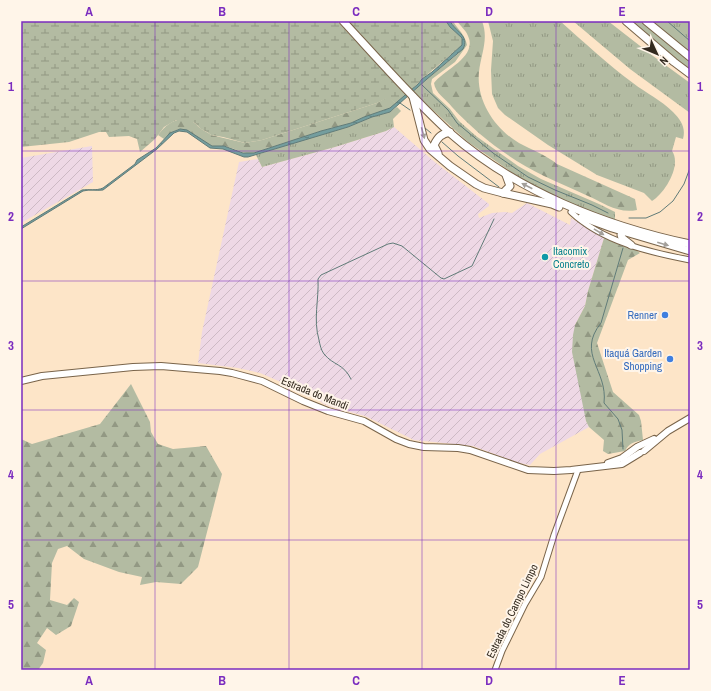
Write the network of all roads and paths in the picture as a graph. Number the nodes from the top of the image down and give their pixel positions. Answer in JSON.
{"nodes":[{"id":1,"x":343,"y":21,"type":"edge"},
{"id":2,"x":621,"y":21,"type":"edge"},
{"id":3,"x":626,"y":21,"type":"edge"},
{"id":4,"x":648,"y":22,"type":"edge"},
{"id":5,"x":635,"y":30,"type":"junction"},
{"id":6,"x":690,"y":57,"type":"edge"},
{"id":7,"x":690,"y":74,"type":"edge"},
{"id":8,"x":410,"y":94,"type":"junction"},
{"id":9,"x":450,"y":132,"type":"junction"},
{"id":10,"x":441,"y":158,"type":"junction"},
{"id":11,"x":506,"y":175,"type":"junction"},
{"id":12,"x":503,"y":193,"type":"junction"},
{"id":13,"x":571,"y":212,"type":"junction"},
{"id":14,"x":634,"y":229,"type":"junction"},
{"id":15,"x":623,"y":232,"type":"junction"},
{"id":16,"x":690,"y":244,"type":"edge"},
{"id":17,"x":631,"y":245,"type":"junction"},
{"id":18,"x":690,"y":251,"type":"edge"},
{"id":19,"x":690,"y":260,"type":"edge"},
{"id":20,"x":21,"y":381,"type":"edge"},
{"id":21,"x":690,"y":418,"type":"edge"},
{"id":22,"x":578,"y":470,"type":"junction"},
{"id":23,"x":495,"y":670,"type":"edge"}],
"edges":[{"from":1,"to":8,"type":"highway"},
{"from":2,"to":5,"type":"highway"},
{"from":3,"to":5,"type":"highway"},
{"from":4,"to":6,"type":"highway"},
{"from":5,"to":7,"type":"highway"},
{"from":8,"to":9,"type":"highway"},
{"from":8,"to":10,"type":"highway","one_way":true},
{"from":9,"to":10,"type":"highway"},
{"from":9,"to":11,"type":"highway"},
{"from":10,"to":12,"type":"highway"},
{"from":11,"to":12,"type":"highway"},
{"from":14,"to":11,"type":"highway","one_way":true},
{"from":12,"to":13,"type":"highway"},
{"from":13,"to":15,"type":"highway"},
{"from":13,"to":17,"type":"street","one_way":true},
{"from":14,"to":15,"type":"highway"},
{"from":14,"to":16,"type":"highway"},
{"from":15,"to":17,"type":"highway"},
{"from":15,"to":18,"type":"highway","one_way":true},
{"from":17,"to":19,"type":"street"},
{"from":20,"to":22,"type":"main road","name":"Estrada do Mandi"},
{"from":21,"to":22,"type":"main road","name":"Estrada do Mandi"},
{"from":22,"to":23,"type":"street","name":"Estrada do Campo Limpo"}]}
